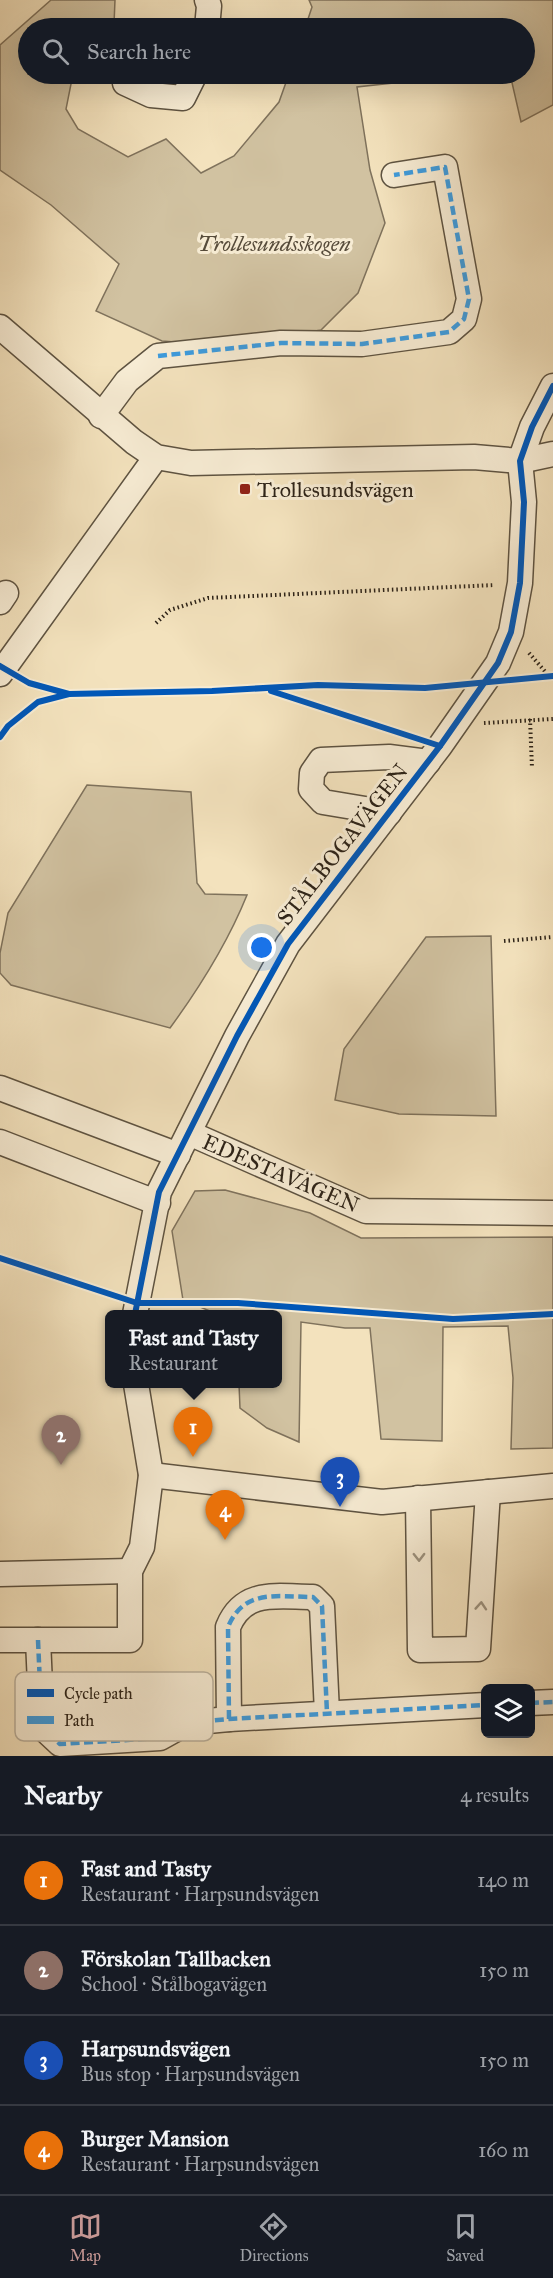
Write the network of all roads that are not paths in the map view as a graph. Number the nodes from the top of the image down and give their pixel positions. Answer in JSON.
{"nodes":[{"id":1,"x":207,"y":0,"type":"edge"},
{"id":2,"x":208,"y":18,"type":"edge"},
{"id":3,"x":129,"y":84,"type":"edge"},
{"id":4,"x":190,"y":84,"type":"edge"},
{"id":5,"x":394,"y":175,"type":"dead end"},
{"id":6,"x":0,"y":327,"type":"edge"},
{"id":7,"x":553,"y":387,"type":"edge"},
{"id":8,"x":101,"y":416,"type":"junction"},
{"id":9,"x":553,"y":454,"type":"edge"},
{"id":10,"x":156,"y":457,"type":"junction"},
{"id":11,"x":520,"y":461,"type":"junction"},
{"id":12,"x":0,"y":674,"type":"edge"},
{"id":13,"x":428,"y":762,"type":"junction"},
{"id":14,"x":389,"y":813,"type":"junction"},
{"id":15,"x":0,"y":1088,"type":"edge"},
{"id":16,"x":189,"y":1133,"type":"junction"},
{"id":17,"x":0,"y":1142,"type":"edge"},
{"id":18,"x":178,"y":1155,"type":"junction"},
{"id":19,"x":158,"y":1203,"type":"junction"},
{"id":20,"x":553,"y":1213,"type":"edge"},
{"id":21,"x":136,"y":1310,"type":"edge"},
{"id":22,"x":137,"y":1388,"type":"edge"},
{"id":23,"x":150,"y":1475,"type":"junction"},
{"id":24,"x":553,"y":1486,"type":"edge"},
{"id":25,"x":488,"y":1492,"type":"junction"},
{"id":26,"x":418,"y":1498,"type":"junction"},
{"id":27,"x":130,"y":1571,"type":"junction"},
{"id":28,"x":0,"y":1574,"type":"edge"},
{"id":29,"x":0,"y":1640,"type":"edge"},
{"id":30,"x":38,"y":1640,"type":"junction"},
{"id":31,"x":39,"y":1672,"type":"edge"},
{"id":32,"x":553,"y":1702,"type":"edge"},
{"id":33,"x":535,"y":1703,"type":"edge"},
{"id":34,"x":481,"y":1705,"type":"edge"},
{"id":35,"x":327,"y":1713,"type":"junction"},
{"id":36,"x":229,"y":1719,"type":"junction"},
{"id":37,"x":213,"y":1721,"type":"edge"},
{"id":38,"x":57,"y":1741,"type":"edge"},
{"id":39,"x":110,"y":1741,"type":"edge"}],
"edges":[{"from":1,"to":2,"type":"street"},
{"from":3,"to":4,"type":"street"},
{"from":5,"to":8,"type":"street"},
{"from":6,"to":8,"type":"street"},
{"from":7,"to":11,"type":"street"},
{"from":8,"to":10,"type":"street"},
{"from":9,"to":11,"type":"street"},
{"from":10,"to":11,"type":"street"},
{"from":10,"to":12,"type":"street"},
{"from":11,"to":13,"type":"street","name":"STÅLBOGAVÄGEN"},
{"from":13,"to":14,"type":"street","name":"STÅLBOGAVÄGEN"},
{"from":13,"to":14,"type":"street","name":"STÅLBOGAVÄGEN"},
{"from":14,"to":16,"type":"street","name":"STÅLBOGAVÄGEN"},
{"from":15,"to":18,"type":"street"},
{"from":16,"to":18,"type":"street","name":"STÅLBOGAVÄGEN"},
{"from":16,"to":20,"type":"street","name":"EDESTAVÄGEN"},
{"from":17,"to":19,"type":"street"},
{"from":18,"to":19,"type":"street","name":"STÅLBOGAVÄGEN"},
{"from":19,"to":21,"type":"street","name":"STÅLBOGAVÄGEN"},
{"from":22,"to":23,"type":"street"},
{"from":23,"to":26,"type":"street"},
{"from":23,"to":27,"type":"street"},
{"from":24,"to":25,"type":"street"},
{"from":25,"to":26,"type":"street"},
{"from":26,"to":25,"type":"street","one_way":true},
{"from":27,"to":28,"type":"street"},
{"from":27,"to":30,"type":"street"},
{"from":29,"to":30,"type":"street"},
{"from":30,"to":31,"type":"street"},
{"from":32,"to":33,"type":"street"},
{"from":34,"to":35,"type":"street"},
{"from":35,"to":36,"type":"street"},
{"from":35,"to":36,"type":"street"},
{"from":36,"to":37,"type":"street"},
{"from":38,"to":39,"type":"street"}]}
